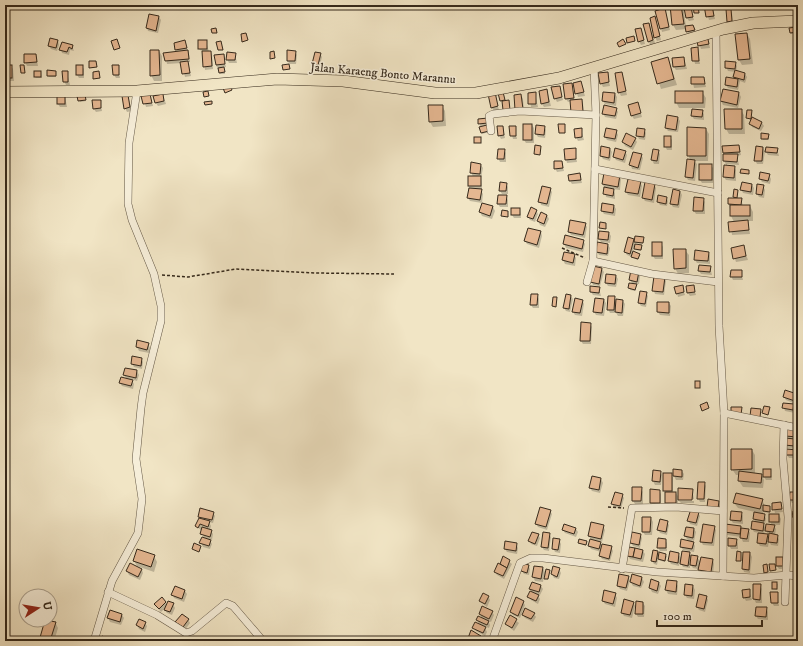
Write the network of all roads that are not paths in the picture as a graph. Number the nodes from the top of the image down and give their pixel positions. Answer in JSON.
{"nodes":[{"id":1,"x":798,"y":21,"type":"edge"},
{"id":2,"x":716,"y":30,"type":"junction"},
{"id":3,"x":594,"y":68,"type":"junction"},
{"id":4,"x":137,"y":91,"type":"junction"},
{"id":5,"x":5,"y":92,"type":"edge"},
{"id":6,"x":596,"y":115,"type":"junction"},
{"id":7,"x":491,"y":132,"type":"dead end"},
{"id":8,"x":595,"y":169,"type":"junction"},
{"id":9,"x":718,"y":193,"type":"junction"},
{"id":10,"x":593,"y":261,"type":"junction"},
{"id":11,"x":587,"y":282,"type":"dead end"},
{"id":12,"x":718,"y":282,"type":"junction"},
{"id":13,"x":724,"y":414,"type":"junction"},
{"id":14,"x":784,"y":426,"type":"junction"},
{"id":15,"x":798,"y":428,"type":"edge"},
{"id":16,"x":723,"y":511,"type":"junction"},
{"id":17,"x":622,"y":569,"type":"junction"},
{"id":18,"x":787,"y":575,"type":"junction"},
{"id":19,"x":723,"y":576,"type":"junction"},
{"id":20,"x":798,"y":576,"type":"edge"},
{"id":21,"x":108,"y":592,"type":"junction"},
{"id":22,"x":785,"y":602,"type":"dead end"},
{"id":23,"x":94,"y":641,"type":"edge"},
{"id":24,"x":263,"y":641,"type":"edge"},
{"id":25,"x":492,"y":641,"type":"edge"}],
"edges":[{"from":1,"to":2,"type":"main road","name":"Jalan Karaeng Bonto Marannu"},
{"from":2,"to":3,"type":"main road","name":"Jalan Karaeng Bonto Marannu"},
{"from":2,"to":9,"type":"street"},
{"from":3,"to":4,"type":"main road","name":"Jalan Karaeng Bonto Marannu"},
{"from":3,"to":6,"type":"street"},
{"from":4,"to":5,"type":"main road","name":"Jalan Karaeng Bonto Marannu"},
{"from":4,"to":21,"type":"street"},
{"from":6,"to":7,"type":"street"},
{"from":6,"to":8,"type":"street"},
{"from":8,"to":9,"type":"street"},
{"from":8,"to":10,"type":"street"},
{"from":9,"to":12,"type":"street"},
{"from":10,"to":11,"type":"street"},
{"from":10,"to":12,"type":"street"},
{"from":12,"to":13,"type":"street"},
{"from":13,"to":14,"type":"street"},
{"from":13,"to":16,"type":"street"},
{"from":14,"to":15,"type":"street"},
{"from":14,"to":18,"type":"street"},
{"from":16,"to":17,"type":"street"},
{"from":16,"to":19,"type":"street"},
{"from":17,"to":19,"type":"street"},
{"from":17,"to":25,"type":"street"},
{"from":18,"to":19,"type":"street"},
{"from":18,"to":20,"type":"street"},
{"from":18,"to":22,"type":"street"},
{"from":21,"to":23,"type":"street"},
{"from":21,"to":24,"type":"street"}]}
